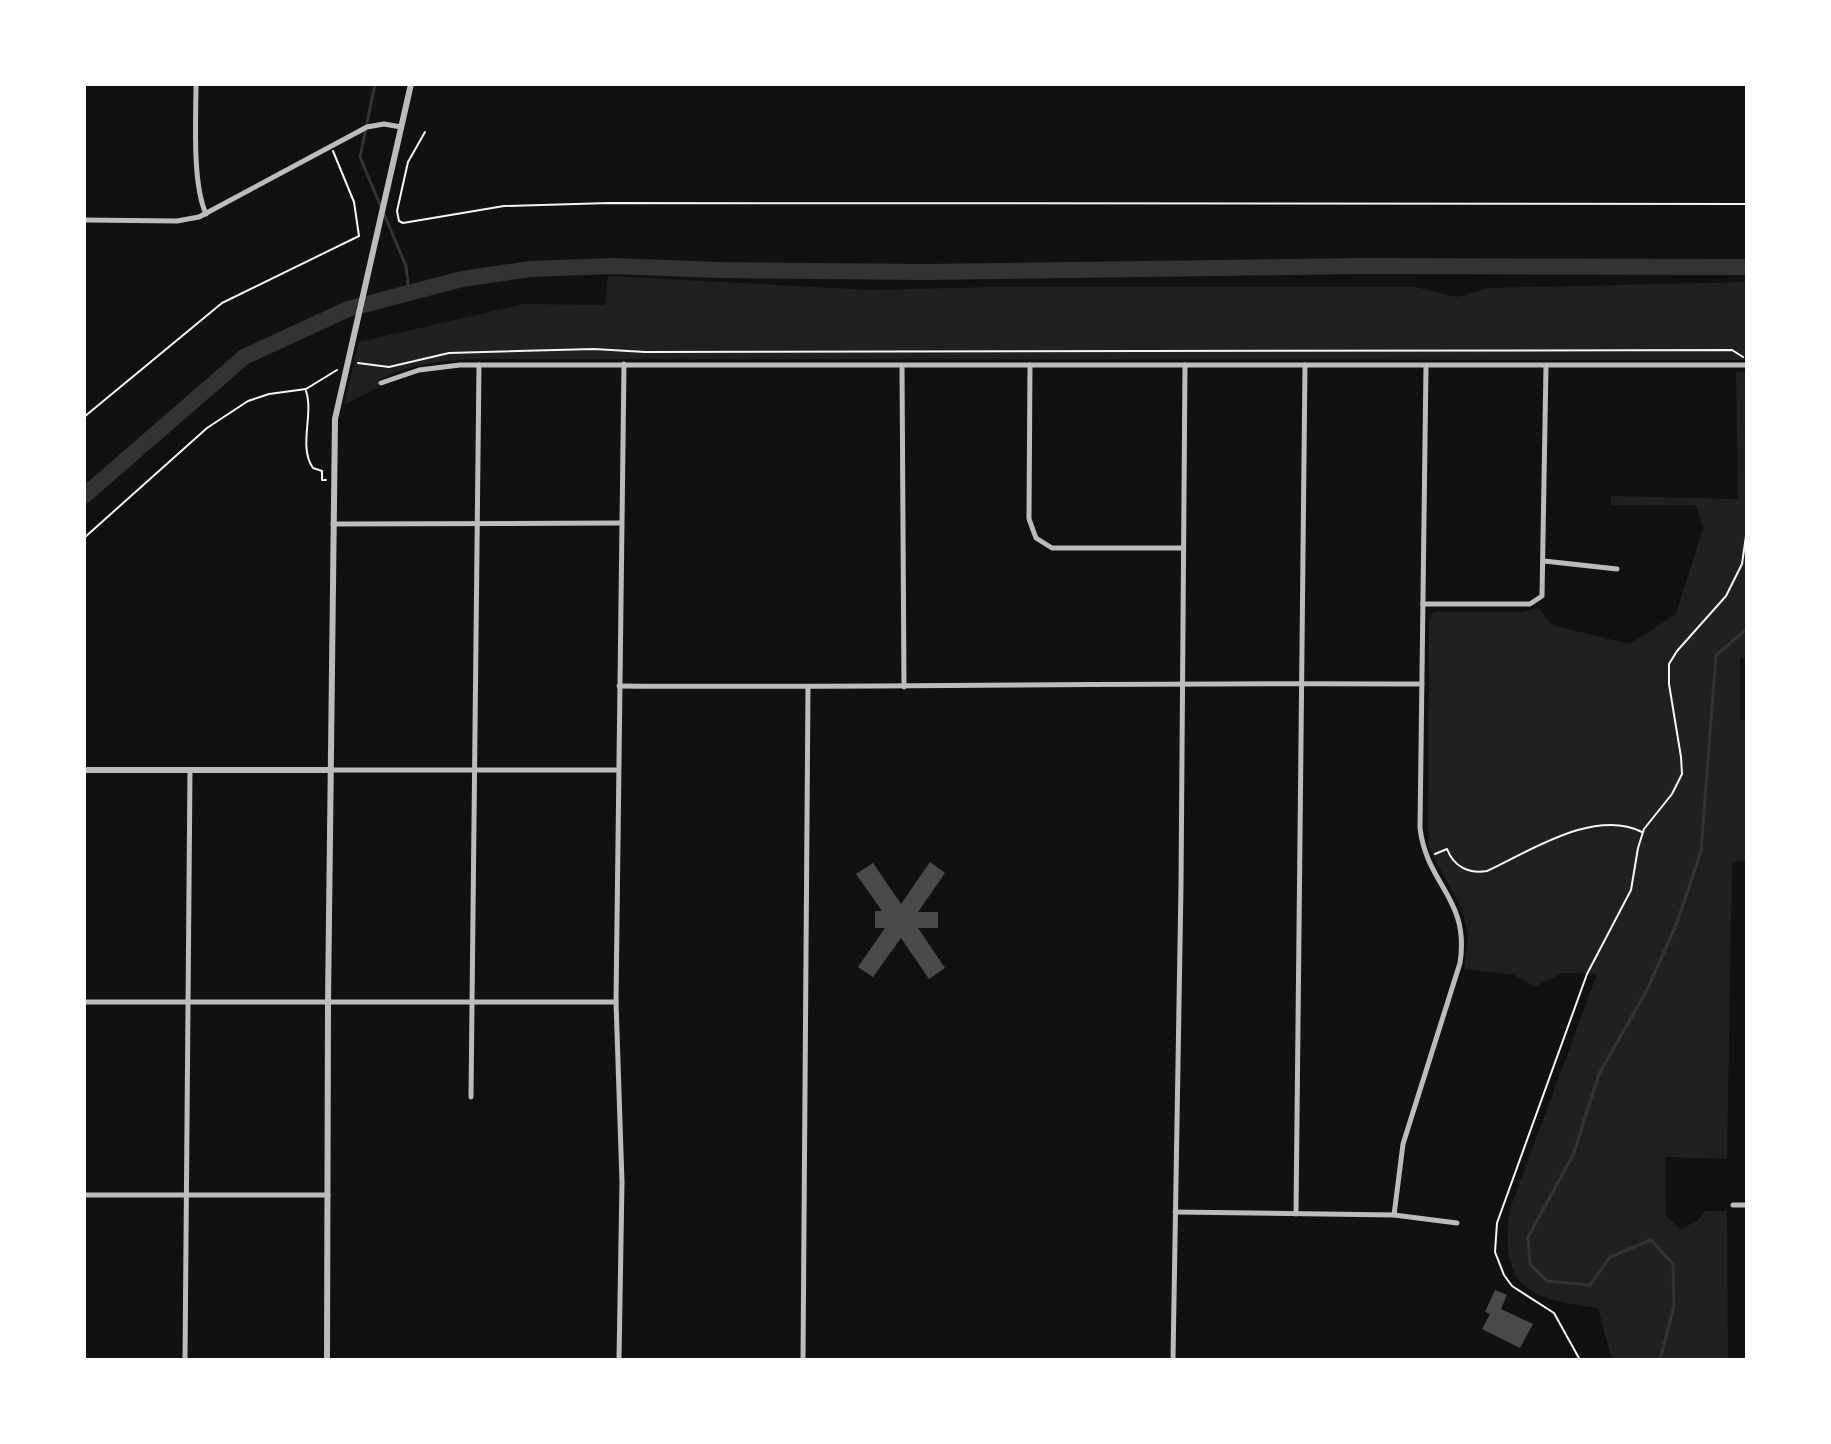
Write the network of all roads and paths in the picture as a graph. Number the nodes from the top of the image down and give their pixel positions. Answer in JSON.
{"nodes":[{"id":1,"x":196,"y":84,"type":"edge"},
{"id":2,"x":411,"y":84,"type":"edge"},
{"id":3,"x":401,"y":127,"type":"junction"},
{"id":4,"x":425,"y":132,"type":"dead end"},
{"id":5,"x":331,"y":147,"type":"junction"},
{"id":6,"x":1747,"y":204,"type":"edge"},
{"id":7,"x":206,"y":214,"type":"junction"},
{"id":8,"x":84,"y":220,"type":"edge"},
{"id":9,"x":624,"y":364,"type":"junction"},
{"id":10,"x":479,"y":365,"type":"junction"},
{"id":11,"x":1030,"y":365,"type":"junction"},
{"id":12,"x":1185,"y":365,"type":"junction"},
{"id":13,"x":1305,"y":365,"type":"junction"},
{"id":14,"x":1747,"y":365,"type":"edge"},
{"id":15,"x":902,"y":366,"type":"junction"},
{"id":16,"x":1426,"y":366,"type":"junction"},
{"id":17,"x":1546,"y":366,"type":"junction"},
{"id":18,"x":381,"y":383,"type":"dead end"},
{"id":19,"x":306,"y":389,"type":"dead end"},
{"id":20,"x":84,"y":417,"type":"edge"},
{"id":21,"x":333,"y":480,"type":"junction"},
{"id":22,"x":621,"y":523,"type":"junction"},
{"id":23,"x":333,"y":524,"type":"junction"},
{"id":24,"x":477,"y":524,"type":"junction"},
{"id":25,"x":1747,"y":529,"type":"edge"},
{"id":26,"x":1182,"y":548,"type":"junction"},
{"id":27,"x":1544,"y":561,"type":"junction"},
{"id":28,"x":1617,"y":569,"type":"dead end"},
{"id":29,"x":1423,"y":604,"type":"junction"},
{"id":30,"x":1182,"y":682,"type":"junction"},
{"id":31,"x":1302,"y":683,"type":"junction"},
{"id":32,"x":1422,"y":684,"type":"junction"},
{"id":33,"x":619,"y":686,"type":"junction"},
{"id":34,"x":808,"y":687,"type":"junction"},
{"id":35,"x":904,"y":687,"type":"junction"},
{"id":36,"x":474,"y":769,"type":"junction"},
{"id":37,"x":84,"y":770,"type":"edge"},
{"id":38,"x":190,"y":770,"type":"junction"},
{"id":39,"x":330,"y":770,"type":"junction"},
{"id":40,"x":617,"y":770,"type":"junction"},
{"id":41,"x":1643,"y":832,"type":"junction"},
{"id":42,"x":1426,"y":858,"type":"junction"},
{"id":43,"x":471,"y":1001,"type":"junction"},
{"id":44,"x":84,"y":1002,"type":"edge"},
{"id":45,"x":188,"y":1002,"type":"junction"},
{"id":46,"x":328,"y":1002,"type":"junction"},
{"id":47,"x":616,"y":1002,"type":"junction"},
{"id":48,"x":471,"y":1097,"type":"dead end"},
{"id":49,"x":84,"y":1195,"type":"edge"},
{"id":50,"x":328,"y":1195,"type":"junction"},
{"id":51,"x":187,"y":1196,"type":"junction"},
{"id":52,"x":1733,"y":1205,"type":"dead end"},
{"id":53,"x":1747,"y":1205,"type":"edge"},
{"id":54,"x":1175,"y":1212,"type":"junction"},
{"id":55,"x":1296,"y":1214,"type":"junction"},
{"id":56,"x":1394,"y":1215,"type":"junction"},
{"id":57,"x":1457,"y":1223,"type":"dead end"},
{"id":58,"x":185,"y":1360,"type":"edge"},
{"id":59,"x":327,"y":1360,"type":"edge"},
{"id":60,"x":619,"y":1360,"type":"edge"},
{"id":61,"x":803,"y":1360,"type":"edge"},
{"id":62,"x":1173,"y":1360,"type":"edge"},
{"id":63,"x":1580,"y":1360,"type":"edge"}],
"edges":[{"from":1,"to":7,"type":"street"},
{"from":2,"to":3,"type":"street"},
{"from":3,"to":5,"type":"street"},
{"from":3,"to":21,"type":"street"},
{"from":4,"to":6,"type":"path"},
{"from":5,"to":7,"type":"street"},
{"from":5,"to":20,"type":"path"},
{"from":7,"to":8,"type":"street"},
{"from":9,"to":10,"type":"street"},
{"from":9,"to":15,"type":"street"},
{"from":9,"to":22,"type":"street"},
{"from":10,"to":18,"type":"street"},
{"from":10,"to":24,"type":"street"},
{"from":11,"to":12,"type":"street"},
{"from":11,"to":15,"type":"street"},
{"from":11,"to":26,"type":"street"},
{"from":12,"to":13,"type":"street"},
{"from":12,"to":26,"type":"street"},
{"from":13,"to":16,"type":"street"},
{"from":13,"to":31,"type":"street"},
{"from":14,"to":17,"type":"street"},
{"from":15,"to":35,"type":"street"},
{"from":16,"to":17,"type":"street"},
{"from":16,"to":29,"type":"street"},
{"from":17,"to":27,"type":"street"},
{"from":19,"to":21,"type":"path"},
{"from":21,"to":23,"type":"street"},
{"from":22,"to":24,"type":"street"},
{"from":22,"to":33,"type":"street"},
{"from":23,"to":24,"type":"street"},
{"from":23,"to":39,"type":"street"},
{"from":24,"to":36,"type":"street"},
{"from":25,"to":41,"type":"path"},
{"from":26,"to":30,"type":"street"},
{"from":27,"to":28,"type":"street"},
{"from":27,"to":29,"type":"street"},
{"from":29,"to":32,"type":"street"},
{"from":30,"to":31,"type":"street"},
{"from":30,"to":35,"type":"street"},
{"from":30,"to":54,"type":"street"},
{"from":31,"to":32,"type":"street"},
{"from":31,"to":55,"type":"street"},
{"from":32,"to":42,"type":"street"},
{"from":33,"to":34,"type":"street"},
{"from":33,"to":40,"type":"street"},
{"from":34,"to":35,"type":"street"},
{"from":34,"to":61,"type":"street"},
{"from":36,"to":39,"type":"street"},
{"from":36,"to":40,"type":"street"},
{"from":36,"to":43,"type":"street"},
{"from":37,"to":38,"type":"street"},
{"from":38,"to":39,"type":"street"},
{"from":38,"to":45,"type":"street"},
{"from":39,"to":46,"type":"street"},
{"from":40,"to":47,"type":"street"},
{"from":41,"to":42,"type":"path"},
{"from":41,"to":63,"type":"path"},
{"from":42,"to":56,"type":"street"},
{"from":43,"to":46,"type":"street"},
{"from":43,"to":47,"type":"street"},
{"from":43,"to":48,"type":"street"},
{"from":44,"to":45,"type":"street"},
{"from":45,"to":46,"type":"street"},
{"from":45,"to":51,"type":"street"},
{"from":46,"to":50,"type":"street"},
{"from":47,"to":60,"type":"street"},
{"from":49,"to":51,"type":"street"},
{"from":50,"to":51,"type":"street"},
{"from":50,"to":59,"type":"street"},
{"from":51,"to":58,"type":"street"},
{"from":52,"to":53,"type":"street"},
{"from":54,"to":55,"type":"street"},
{"from":54,"to":62,"type":"street"},
{"from":55,"to":56,"type":"street"},
{"from":56,"to":57,"type":"street"}]}
